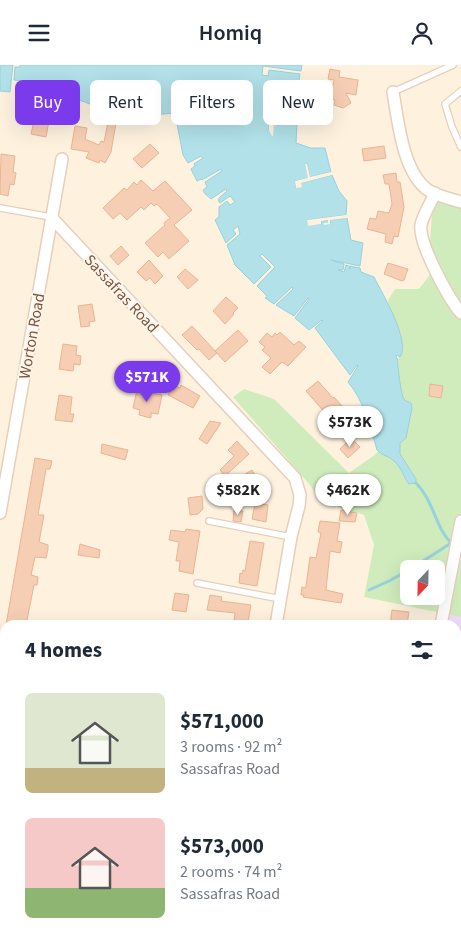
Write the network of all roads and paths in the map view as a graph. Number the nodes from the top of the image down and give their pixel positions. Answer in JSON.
{"nodes":[{"id":1,"x":453,"y":65,"type":"edge"},
{"id":2,"x":461,"y":91,"type":"edge"},
{"id":3,"x":393,"y":92,"type":"joint"},
{"id":4,"x":461,"y":147,"type":"edge"},
{"id":5,"x":62,"y":159,"type":"dead end"},
{"id":6,"x":435,"y":193,"type":"junction"},
{"id":7,"x":461,"y":202,"type":"edge"},
{"id":8,"x":0,"y":208,"type":"edge"},
{"id":9,"x":51,"y":217,"type":"junction"},
{"id":10,"x":461,"y":313,"type":"edge"},
{"id":11,"x":0,"y":513,"type":"edge"},
{"id":12,"x":209,"y":521,"type":"dead end"},
{"id":13,"x":461,"y":521,"type":"edge"},
{"id":14,"x":291,"y":537,"type":"junction"},
{"id":15,"x":197,"y":583,"type":"dead end"},
{"id":16,"x":281,"y":599,"type":"junction"},
{"id":17,"x":277,"y":620,"type":"edge"},
{"id":18,"x":442,"y":620,"type":"edge"}],
"edges":[{"from":1,"to":3,"type":"lane"},
{"from":2,"to":4,"type":"lane"},
{"from":3,"to":6,"type":"street"},
{"from":5,"to":9,"type":"street","name":"Worton Road"},
{"from":6,"to":7,"type":"street"},
{"from":6,"to":10,"type":"street"},
{"from":8,"to":9,"type":"lane"},
{"from":9,"to":11,"type":"street","name":"Worton Road"},
{"from":9,"to":14,"type":"street","name":"Sassafras Road"},
{"from":12,"to":14,"type":"lane"},
{"from":13,"to":18,"type":"street"},
{"from":14,"to":16,"type":"street","name":"Sassafras Road"},
{"from":15,"to":16,"type":"lane"},
{"from":16,"to":17,"type":"street","name":"Sassafras Road"}]}
